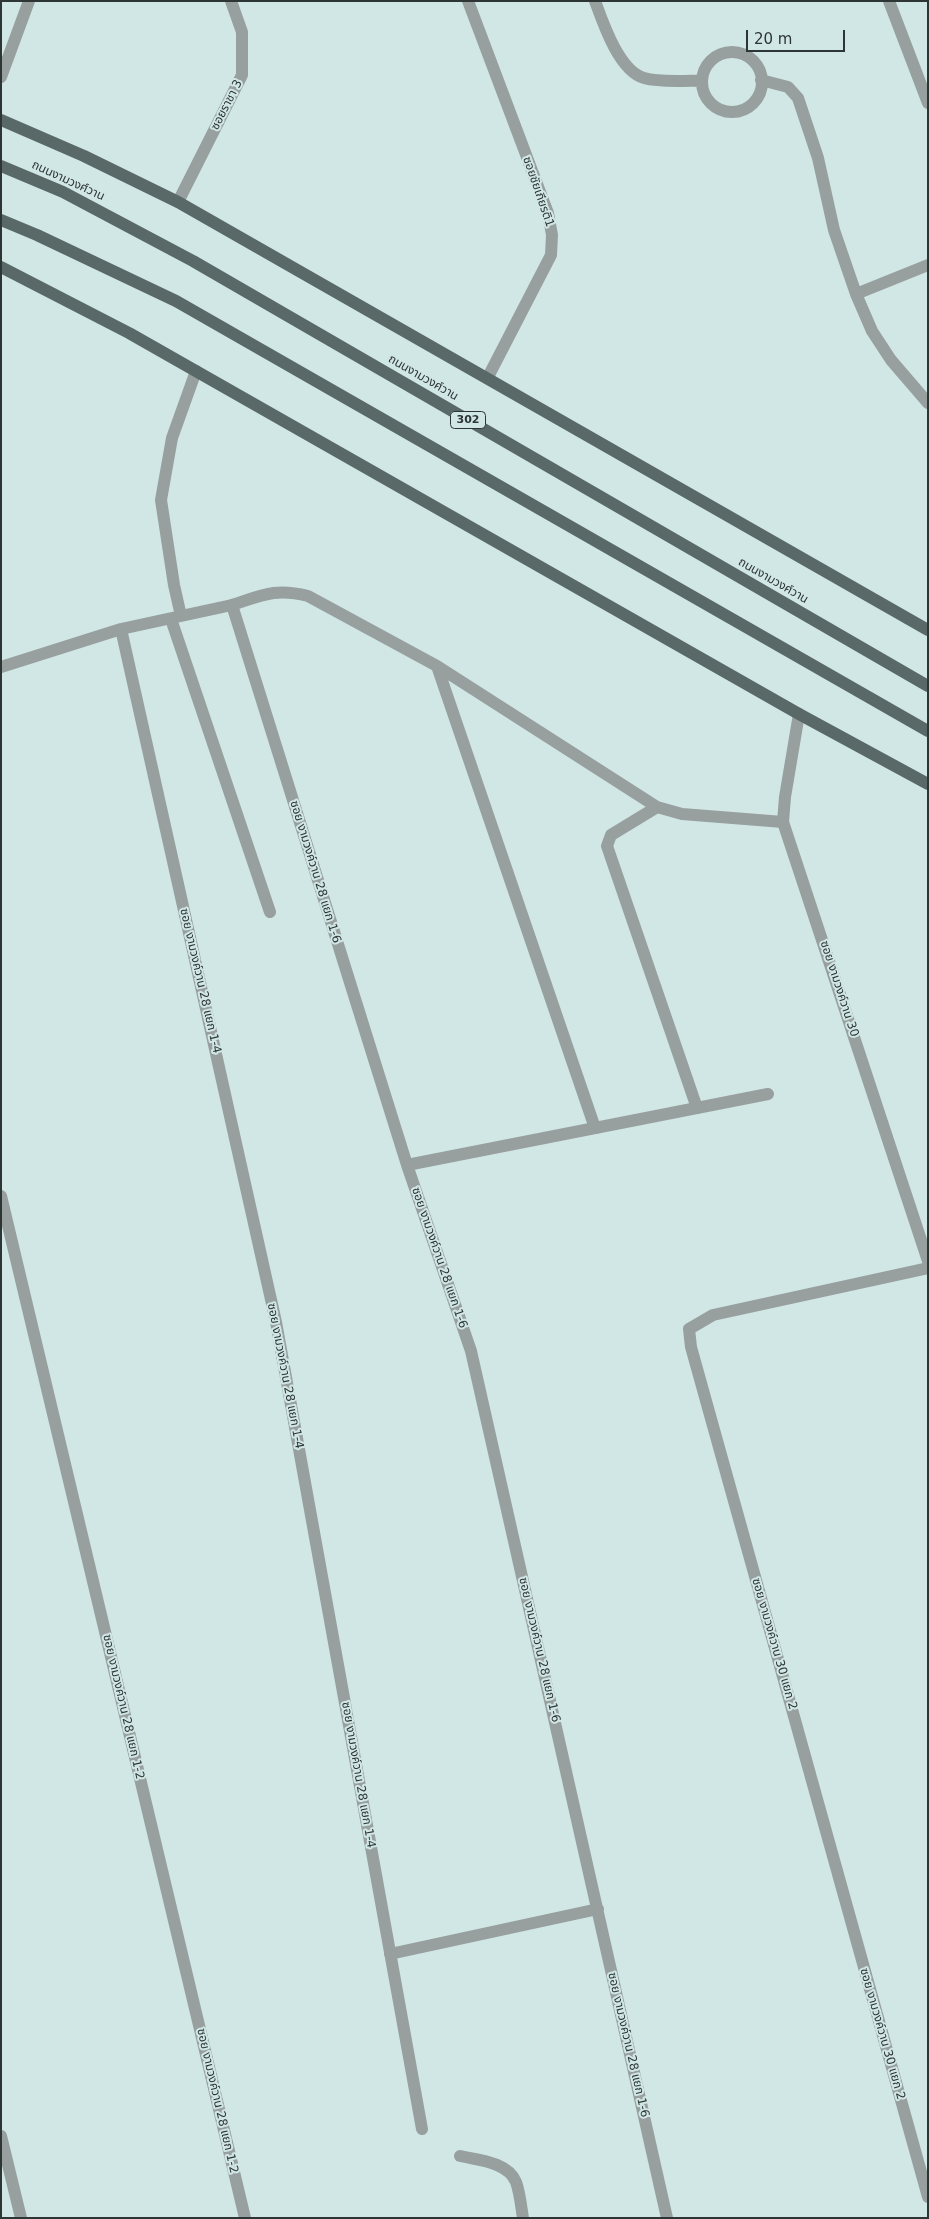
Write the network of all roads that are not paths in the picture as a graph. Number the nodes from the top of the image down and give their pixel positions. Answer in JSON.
{"nodes":[{"id":1,"x":30,"y":1,"type":"edge"},
{"id":2,"x":231,"y":1,"type":"edge"},
{"id":3,"x":468,"y":1,"type":"edge"},
{"id":4,"x":595,"y":1,"type":"edge"},
{"id":5,"x":889,"y":1,"type":"edge"},
{"id":6,"x":1,"y":78,"type":"edge"},
{"id":7,"x":761,"y":80,"type":"junction"},
{"id":8,"x":702,"y":81,"type":"junction"},
{"id":9,"x":928,"y":103,"type":"edge"},
{"id":10,"x":1,"y":120,"type":"edge"},
{"id":11,"x":1,"y":166,"type":"edge"},
{"id":12,"x":178,"y":202,"type":"junction"},
{"id":13,"x":1,"y":220,"type":"edge"},
{"id":14,"x":928,"y":265,"type":"edge"},
{"id":15,"x":1,"y":268,"type":"edge"},
{"id":16,"x":856,"y":294,"type":"junction"},
{"id":17,"x":196,"y":371,"type":"junction"},
{"id":18,"x":488,"y":377,"type":"junction"},
{"id":19,"x":928,"y":404,"type":"edge"},
{"id":20,"x":232,"y":605,"type":"junction"},
{"id":21,"x":176,"y":617,"type":"junction"},
{"id":22,"x":121,"y":629,"type":"junction"},
{"id":23,"x":928,"y":630,"type":"edge"},
{"id":24,"x":437,"y":666,"type":"junction"},
{"id":25,"x":1,"y":667,"type":"edge"},
{"id":26,"x":928,"y":686,"type":"edge"},
{"id":27,"x":799,"y":714,"type":"junction"},
{"id":28,"x":928,"y":731,"type":"edge"},
{"id":29,"x":928,"y":784,"type":"edge"},
{"id":30,"x":657,"y":807,"type":"junction"},
{"id":31,"x":783,"y":822,"type":"junction"},
{"id":32,"x":270,"y":912,"type":"dead end"},
{"id":33,"x":768,"y":1094,"type":"dead end"},
{"id":34,"x":697,"y":1108,"type":"junction"},
{"id":35,"x":595,"y":1128,"type":"junction"},
{"id":36,"x":407,"y":1165,"type":"junction"},
{"id":37,"x":1,"y":1196,"type":"edge"},
{"id":38,"x":928,"y":1261,"type":"edge"},
{"id":39,"x":928,"y":1268,"type":"edge"},
{"id":40,"x":598,"y":1908,"type":"junction"},
{"id":41,"x":390,"y":1954,"type":"junction"},
{"id":42,"x":422,"y":2129,"type":"dead end"},
{"id":43,"x":1,"y":2136,"type":"edge"},
{"id":44,"x":460,"y":2156,"type":"dead end"},
{"id":45,"x":928,"y":2197,"type":"edge"},
{"id":46,"x":21,"y":2218,"type":"edge"},
{"id":47,"x":245,"y":2218,"type":"edge"},
{"id":48,"x":523,"y":2218,"type":"edge"},
{"id":49,"x":668,"y":2218,"type":"edge"}],
"edges":[{"from":1,"to":6,"type":"street"},
{"from":2,"to":12,"type":"street","name":"ซอยราชา 3"},
{"from":3,"to":18,"type":"street","name":"ซอยชัยเกียรติ1"},
{"from":4,"to":8,"type":"street"},
{"from":5,"to":9,"type":"street"},
{"from":7,"to":8,"type":"street"},
{"from":7,"to":8,"type":"street"},
{"from":7,"to":16,"type":"street"},
{"from":10,"to":12,"type":"main road"},
{"from":11,"to":26,"type":"main road","name":"ถนนงามวงศ์วาน","number":"302"},
{"from":12,"to":18,"type":"main road"},
{"from":13,"to":28,"type":"main road"},
{"from":14,"to":16,"type":"street"},
{"from":15,"to":17,"type":"main road"},
{"from":16,"to":19,"type":"street"},
{"from":17,"to":21,"type":"street"},
{"from":17,"to":27,"type":"main road"},
{"from":18,"to":23,"type":"main road"},
{"from":20,"to":21,"type":"street"},
{"from":20,"to":24,"type":"street"},
{"from":20,"to":36,"type":"street","name":"ซอย งามวงค์วาน 28 แยก 1-6"},
{"from":21,"to":22,"type":"street"},
{"from":21,"to":32,"type":"street"},
{"from":22,"to":25,"type":"street"},
{"from":22,"to":41,"type":"street","name":"ซอย งามวงค์วาน 28 แยก 1-4"},
{"from":24,"to":30,"type":"street"},
{"from":24,"to":35,"type":"street"},
{"from":27,"to":29,"type":"main road"},
{"from":27,"to":31,"type":"street","name":"ซอย งามวงค์วาน 30"},
{"from":30,"to":31,"type":"street"},
{"from":30,"to":34,"type":"street"},
{"from":31,"to":38,"type":"street","name":"ซอย งามวงค์วาน 30"},
{"from":33,"to":34,"type":"street"},
{"from":34,"to":35,"type":"street"},
{"from":35,"to":36,"type":"street"},
{"from":36,"to":40,"type":"street","name":"ซอย งามวงค์วาน 28 แยก 1-6"},
{"from":37,"to":47,"type":"street","name":"ซอย งามวงค์วาน 28 แยก 1-2"},
{"from":39,"to":45,"type":"street","name":"ซอย งามวงค์วาน 30 แยก 2"},
{"from":40,"to":41,"type":"street"},
{"from":40,"to":49,"type":"street","name":"ซอย งามวงค์วาน 28 แยก 1-6"},
{"from":41,"to":42,"type":"street","name":"ซอย งามวงค์วาน 28 แยก 1-4"},
{"from":43,"to":46,"type":"street"},
{"from":44,"to":48,"type":"street"}]}
